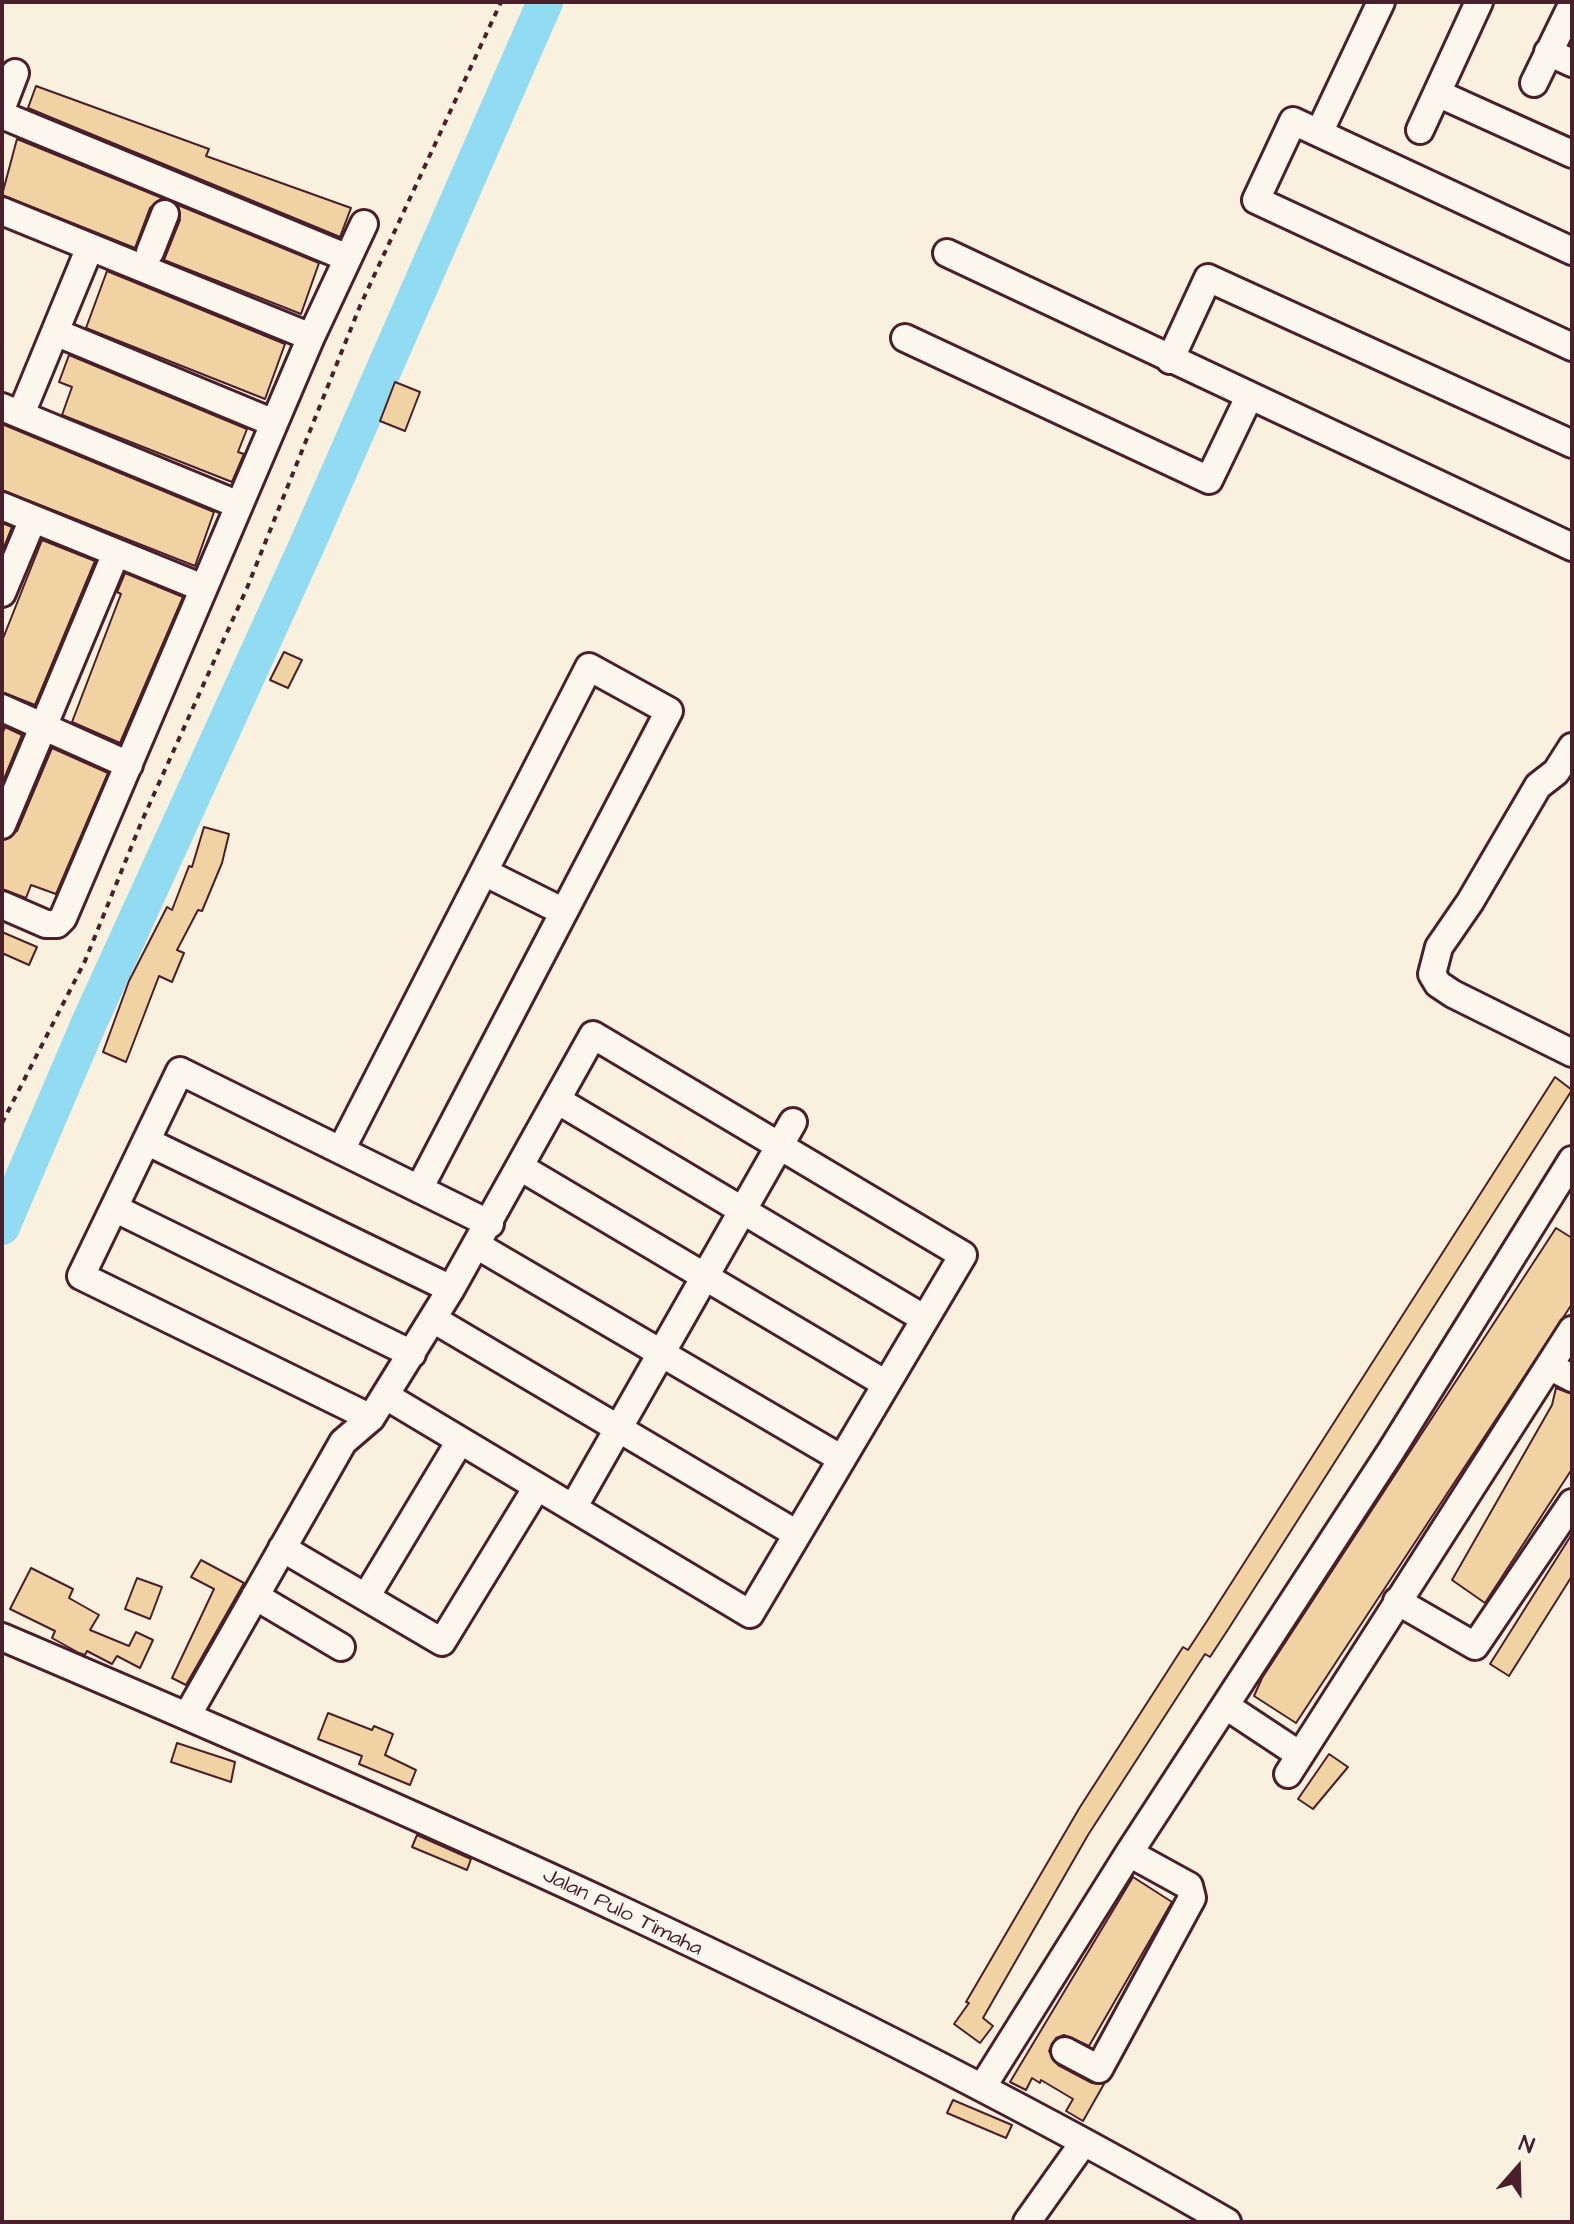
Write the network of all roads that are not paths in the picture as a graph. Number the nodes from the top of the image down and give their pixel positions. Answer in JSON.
{"nodes":[{"id":1,"x":1381,"y":2,"type":"edge"},
{"id":2,"x":1479,"y":2,"type":"edge"},
{"id":3,"x":1572,"y":5,"type":"edge"},
{"id":4,"x":1560,"y":58,"type":"edge"},
{"id":5,"x":15,"y":73,"type":"dead end"},
{"id":6,"x":1534,"y":83,"type":"dead end"},
{"id":7,"x":1437,"y":93,"type":"junction"},
{"id":8,"x":2,"y":107,"type":"edge"},
{"id":9,"x":2,"y":115,"type":"edge"},
{"id":10,"x":1420,"y":130,"type":"dead end"},
{"id":11,"x":1319,"y":133,"type":"junction"},
{"id":12,"x":1572,"y":154,"type":"edge"},
{"id":13,"x":2,"y":211,"type":"edge"},
{"id":14,"x":165,"y":214,"type":"dead end"},
{"id":15,"x":364,"y":224,"type":"dead end"},
{"id":16,"x":90,"y":247,"type":"junction"},
{"id":17,"x":1572,"y":251,"type":"edge"},
{"id":18,"x":947,"y":253,"type":"dead end"},
{"id":19,"x":348,"y":258,"type":"junction"},
{"id":20,"x":146,"y":262,"type":"junction"},
{"id":21,"x":55,"y":332,"type":"junction"},
{"id":22,"x":311,"y":337,"type":"junction"},
{"id":23,"x":905,"y":338,"type":"dead end"},
{"id":24,"x":1572,"y":347,"type":"edge"},
{"id":25,"x":1170,"y":360,"type":"junction"},
{"id":26,"x":1249,"y":397,"type":"junction"},
{"id":27,"x":11,"y":411,"type":"edge"},
{"id":28,"x":274,"y":423,"type":"junction"},
{"id":29,"x":1572,"y":444,"type":"edge"},
{"id":30,"x":239,"y":505,"type":"junction"},
{"id":31,"x":2,"y":506,"type":"edge"},
{"id":32,"x":33,"y":519,"type":"junction"},
{"id":33,"x":1572,"y":547,"type":"edge"},
{"id":34,"x":116,"y":553,"type":"junction"},
{"id":35,"x":203,"y":588,"type":"junction"},
{"id":36,"x":2,"y":593,"type":"edge"},
{"id":37,"x":2,"y":708,"type":"edge"},
{"id":38,"x":44,"y":724,"type":"junction"},
{"id":39,"x":1572,"y":747,"type":"edge"},
{"id":40,"x":129,"y":765,"type":"junction"},
{"id":41,"x":2,"y":825,"type":"edge"},
{"id":42,"x":484,"y":872,"type":"junction"},
{"id":43,"x":2,"y":905,"type":"edge"},
{"id":44,"x":564,"y":912,"type":"junction"},
{"id":45,"x":1572,"y":1053,"type":"edge"},
{"id":46,"x":557,"y":1100,"type":"junction"},
{"id":47,"x":793,"y":1122,"type":"dead end"},
{"id":48,"x":146,"y":1141,"type":"junction"},
{"id":49,"x":780,"y":1146,"type":"junction"},
{"id":50,"x":341,"y":1150,"type":"junction"},
{"id":51,"x":1571,"y":1164,"type":"edge"},
{"id":52,"x":520,"y":1167,"type":"junction"},
{"id":53,"x":419,"y":1189,"type":"junction"},
{"id":54,"x":114,"y":1208,"type":"junction"},
{"id":55,"x":743,"y":1210,"type":"junction"},
{"id":56,"x":484,"y":1235,"type":"junction"},
{"id":57,"x":705,"y":1277,"type":"junction"},
{"id":58,"x":451,"y":1289,"type":"junction"},
{"id":59,"x":433,"y":1319,"type":"junction"},
{"id":60,"x":925,"y":1319,"type":"junction"},
{"id":61,"x":1572,"y":1330,"type":"edge"},
{"id":62,"x":661,"y":1353,"type":"junction"},
{"id":63,"x":412,"y":1354,"type":"junction"},
{"id":64,"x":1560,"y":1372,"type":"edge"},
{"id":65,"x":886,"y":1384,"type":"junction"},
{"id":66,"x":378,"y":1407,"type":"junction"},
{"id":67,"x":618,"y":1429,"type":"junction"},
{"id":68,"x":460,"y":1441,"type":"junction"},
{"id":69,"x":842,"y":1459,"type":"junction"},
{"id":70,"x":537,"y":1487,"type":"junction"},
{"id":71,"x":1572,"y":1503,"type":"edge"},
{"id":72,"x":573,"y":1508,"type":"junction"},
{"id":73,"x":797,"y":1534,"type":"junction"},
{"id":74,"x":282,"y":1548,"type":"junction"},
{"id":75,"x":255,"y":1596,"type":"junction"},
{"id":76,"x":366,"y":1597,"type":"junction"},
{"id":77,"x":1397,"y":1601,"type":"junction"},
{"id":78,"x":2,"y":1637,"type":"edge"},
{"id":79,"x":341,"y":1647,"type":"dead end"},
{"id":80,"x":1226,"y":1706,"type":"junction"},
{"id":81,"x":187,"y":1716,"type":"junction"},
{"id":82,"x":1129,"y":1853,"type":"junction"},
{"id":83,"x":1065,"y":2051,"type":"dead end"},
{"id":84,"x":978,"y":2084,"type":"junction"},
{"id":85,"x":1084,"y":2142,"type":"junction"},
{"id":86,"x":1027,"y":2222,"type":"edge"},
{"id":87,"x":1227,"y":2222,"type":"edge"}],
"edges":[{"from":1,"to":11,"type":"street"},
{"from":2,"to":7,"type":"street"},
{"from":3,"to":4,"type":"street"},
{"from":4,"to":6,"type":"street"},
{"from":5,"to":8,"type":"street"},
{"from":7,"to":10,"type":"street"},
{"from":7,"to":12,"type":"street"},
{"from":9,"to":19,"type":"street"},
{"from":11,"to":17,"type":"street"},
{"from":11,"to":24,"type":"street"},
{"from":13,"to":16,"type":"street"},
{"from":14,"to":20,"type":"street"},
{"from":15,"to":19,"type":"street"},
{"from":16,"to":20,"type":"street"},
{"from":16,"to":21,"type":"street"},
{"from":18,"to":25,"type":"street"},
{"from":19,"to":22,"type":"street"},
{"from":20,"to":22,"type":"street"},
{"from":21,"to":27,"type":"street"},
{"from":21,"to":28,"type":"street"},
{"from":22,"to":28,"type":"street"},
{"from":23,"to":26,"type":"street"},
{"from":25,"to":26,"type":"street"},
{"from":25,"to":29,"type":"street"},
{"from":26,"to":33,"type":"street"},
{"from":27,"to":30,"type":"street"},
{"from":28,"to":30,"type":"street"},
{"from":30,"to":35,"type":"street"},
{"from":31,"to":32,"type":"street"},
{"from":32,"to":34,"type":"street"},
{"from":32,"to":36,"type":"street"},
{"from":34,"to":35,"type":"street"},
{"from":34,"to":38,"type":"street"},
{"from":35,"to":40,"type":"street"},
{"from":37,"to":38,"type":"street"},
{"from":38,"to":40,"type":"street"},
{"from":38,"to":41,"type":"street"},
{"from":39,"to":45,"type":"street"},
{"from":40,"to":43,"type":"street"},
{"from":42,"to":44,"type":"street"},
{"from":42,"to":44,"type":"street"},
{"from":42,"to":50,"type":"street"},
{"from":44,"to":53,"type":"street"},
{"from":46,"to":49,"type":"street"},
{"from":46,"to":52,"type":"street"},
{"from":46,"to":55,"type":"street"},
{"from":47,"to":49,"type":"street"},
{"from":48,"to":50,"type":"street"},
{"from":48,"to":54,"type":"street"},
{"from":48,"to":58,"type":"street"},
{"from":49,"to":55,"type":"street"},
{"from":49,"to":60,"type":"street"},
{"from":50,"to":53,"type":"street"},
{"from":51,"to":80,"type":"street"},
{"from":52,"to":56,"type":"street"},
{"from":52,"to":57,"type":"street"},
{"from":53,"to":56,"type":"street"},
{"from":54,"to":63,"type":"street"},
{"from":54,"to":66,"type":"street"},
{"from":55,"to":57,"type":"street"},
{"from":55,"to":60,"type":"street"},
{"from":56,"to":58,"type":"street"},
{"from":56,"to":62,"type":"street"},
{"from":57,"to":62,"type":"street"},
{"from":57,"to":65,"type":"street"},
{"from":58,"to":59,"type":"street"},
{"from":59,"to":63,"type":"street"},
{"from":59,"to":67,"type":"street"},
{"from":60,"to":65,"type":"street"},
{"from":61,"to":64,"type":"street"},
{"from":62,"to":67,"type":"street"},
{"from":62,"to":69,"type":"street"},
{"from":63,"to":66,"type":"street"},
{"from":64,"to":77,"type":"street"},
{"from":65,"to":69,"type":"street"},
{"from":66,"to":68,"type":"street"},
{"from":66,"to":74,"type":"street"},
{"from":67,"to":72,"type":"street"},
{"from":67,"to":73,"type":"street"},
{"from":68,"to":70,"type":"street"},
{"from":68,"to":76,"type":"street"},
{"from":69,"to":73,"type":"street"},
{"from":70,"to":72,"type":"street"},
{"from":70,"to":76,"type":"street"},
{"from":71,"to":77,"type":"street"},
{"from":72,"to":73,"type":"street"},
{"from":74,"to":75,"type":"street"},
{"from":74,"to":76,"type":"street"},
{"from":75,"to":79,"type":"street"},
{"from":75,"to":81,"type":"street"},
{"from":77,"to":80,"type":"street"},
{"from":78,"to":81,"type":"street","name":"Jalan Pulo Timaha"},
{"from":80,"to":82,"type":"street"},
{"from":81,"to":84,"type":"street","name":"Jalan Pulo Timaha"},
{"from":82,"to":83,"type":"street"},
{"from":82,"to":84,"type":"street"},
{"from":84,"to":85,"type":"street","name":"Jalan Pulo Timaha"},
{"from":85,"to":86,"type":"street"},
{"from":85,"to":87,"type":"street","name":"Jalan Pulo Timaha"}]}
